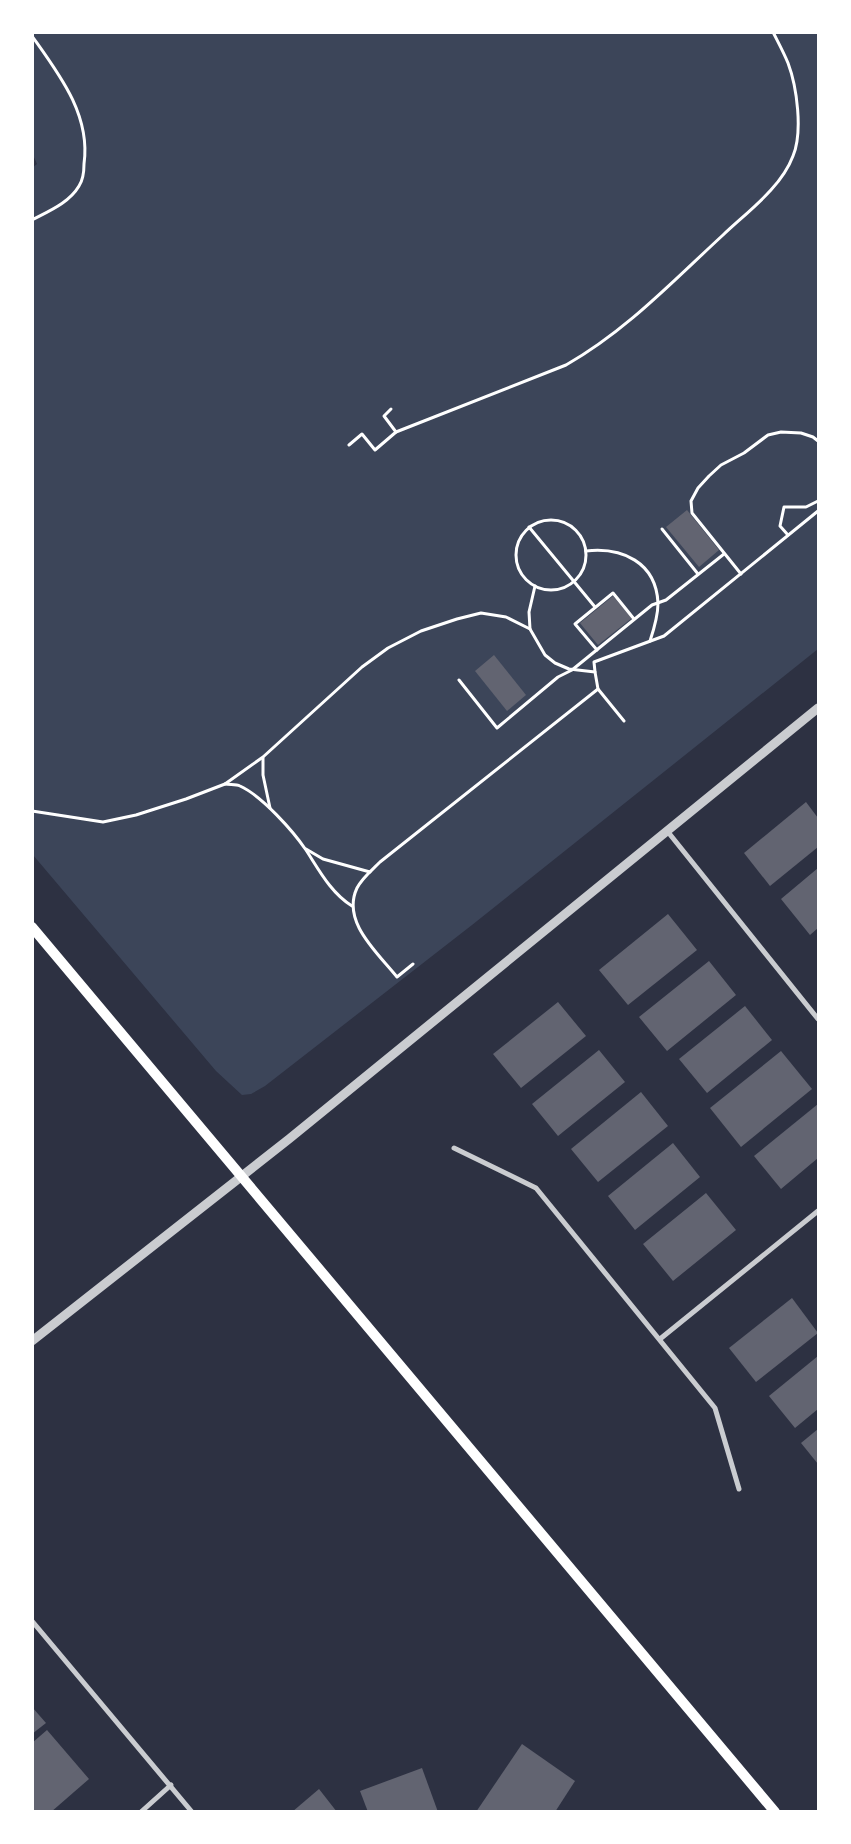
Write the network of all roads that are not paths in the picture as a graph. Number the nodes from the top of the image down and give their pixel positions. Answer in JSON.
{"nodes":[{"id":1,"x":818,"y":708,"type":"edge"},
{"id":2,"x":668,"y":832,"type":"junction"},
{"id":3,"x":32,"y":927,"type":"edge"},
{"id":4,"x":818,"y":1019,"type":"edge"},
{"id":5,"x":454,"y":1148,"type":"dead end"},
{"id":6,"x":242,"y":1176,"type":"junction"},
{"id":7,"x":818,"y":1211,"type":"edge"},
{"id":8,"x":660,"y":1339,"type":"junction"},
{"id":9,"x":32,"y":1341,"type":"edge"},
{"id":10,"x":739,"y":1489,"type":"dead end"},
{"id":11,"x":32,"y":1621,"type":"edge"},
{"id":12,"x":171,"y":1786,"type":"junction"},
{"id":13,"x":140,"y":1812,"type":"edge"},
{"id":14,"x":192,"y":1812,"type":"edge"},
{"id":15,"x":776,"y":1812,"type":"edge"}],
"edges":[{"from":1,"to":2,"type":"street"},
{"from":2,"to":4,"type":"street"},
{"from":2,"to":6,"type":"street"},
{"from":3,"to":6,"type":"main road"},
{"from":5,"to":8,"type":"street"},
{"from":6,"to":9,"type":"street"},
{"from":6,"to":15,"type":"main road"},
{"from":7,"to":8,"type":"street"},
{"from":8,"to":10,"type":"street"},
{"from":11,"to":12,"type":"street"},
{"from":12,"to":13,"type":"street"},
{"from":12,"to":14,"type":"street"}]}
